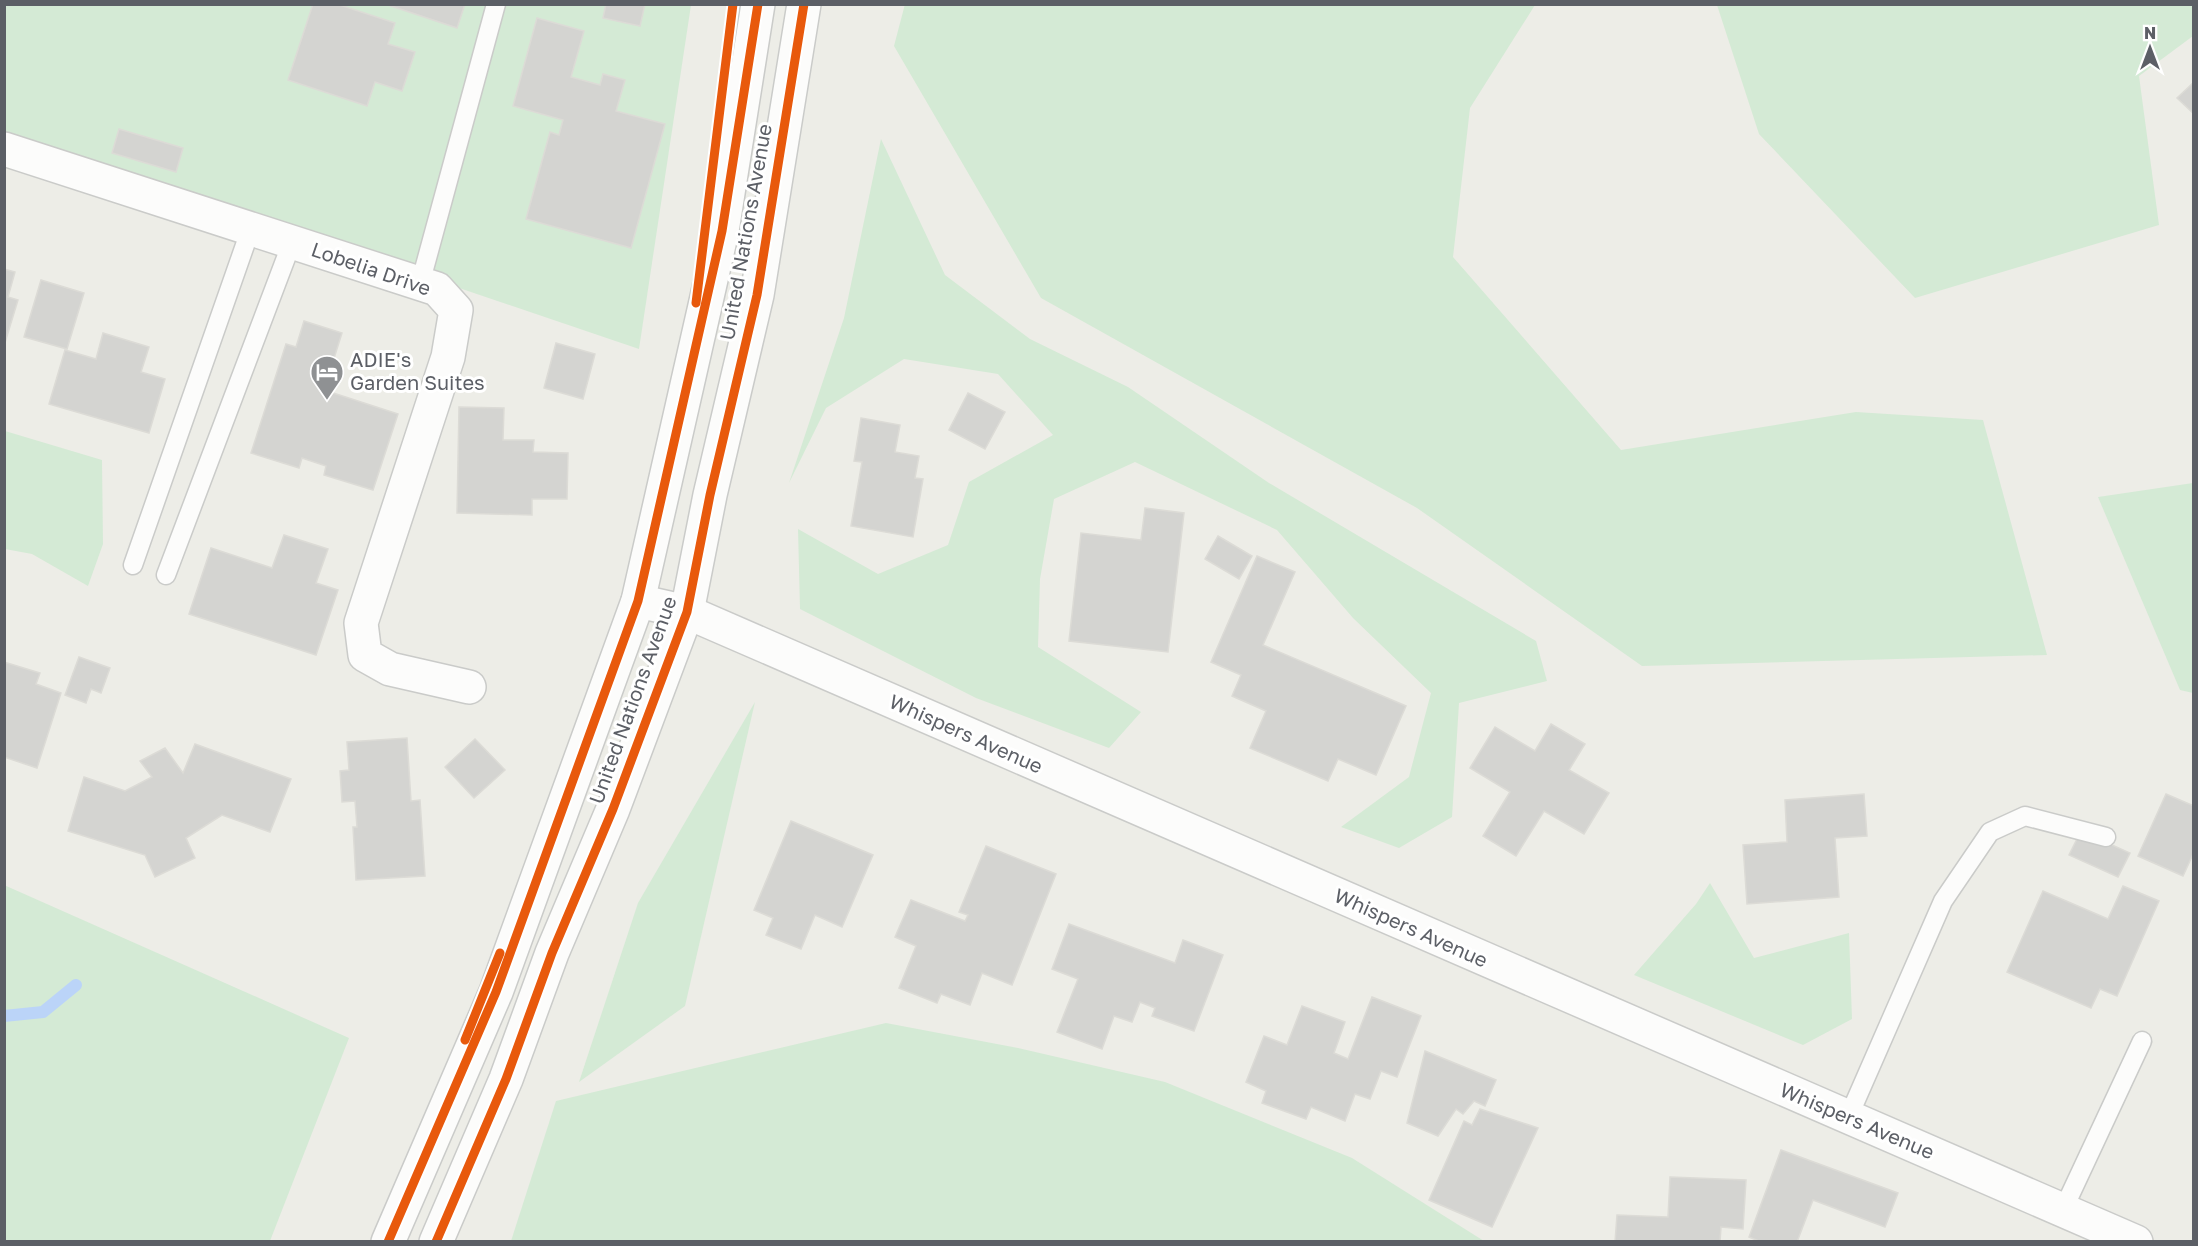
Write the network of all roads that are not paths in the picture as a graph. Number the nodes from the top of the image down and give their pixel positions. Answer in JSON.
{"nodes":[{"id":1,"x":496,"y":4,"type":"edge"},
{"id":2,"x":758,"y":4,"type":"edge"},
{"id":3,"x":804,"y":4,"type":"edge"},
{"id":4,"x":4,"y":149,"type":"edge"},
{"id":5,"x":251,"y":228,"type":"junction"},
{"id":6,"x":292,"y":242,"type":"junction"},
{"id":7,"x":420,"y":284,"type":"junction"},
{"id":8,"x":133,"y":566,"type":"dead end"},
{"id":9,"x":166,"y":575,"type":"dead end"},
{"id":10,"x":638,"y":601,"type":"junction"},
{"id":11,"x":687,"y":612,"type":"junction"},
{"id":12,"x":469,"y":687,"type":"dead end"},
{"id":13,"x":2106,"y":837,"type":"dead end"},
{"id":14,"x":2142,"y":1041,"type":"dead end"},
{"id":15,"x":1848,"y":1118,"type":"junction"},
{"id":16,"x":2063,"y":1210,"type":"junction"},
{"id":17,"x":388,"y":1242,"type":"edge"},
{"id":18,"x":435,"y":1242,"type":"edge"},
{"id":19,"x":2136,"y":1242,"type":"edge"}],
"edges":[{"from":1,"to":7,"type":"lane"},
{"from":2,"to":10,"type":"street","name":"United Nations Avenue"},
{"from":3,"to":11,"type":"street","name":"United Nations Avenue"},
{"from":4,"to":5,"type":"street","name":"Lobelia Drive"},
{"from":5,"to":6,"type":"street","name":"Lobelia Drive"},
{"from":5,"to":8,"type":"lane"},
{"from":6,"to":7,"type":"street","name":"Lobelia Drive"},
{"from":6,"to":9,"type":"lane"},
{"from":7,"to":12,"type":"street","name":"Lobelia Drive"},
{"from":10,"to":11,"type":"street","name":"Whispers Avenue"},
{"from":10,"to":17,"type":"street","name":"United Nations Avenue"},
{"from":11,"to":15,"type":"street","name":"Whispers Avenue"},
{"from":11,"to":18,"type":"street","name":"United Nations Avenue"},
{"from":13,"to":15,"type":"lane"},
{"from":14,"to":16,"type":"lane"},
{"from":15,"to":16,"type":"street","name":"Whispers Avenue"},
{"from":16,"to":19,"type":"street","name":"Whispers Avenue"}]}
